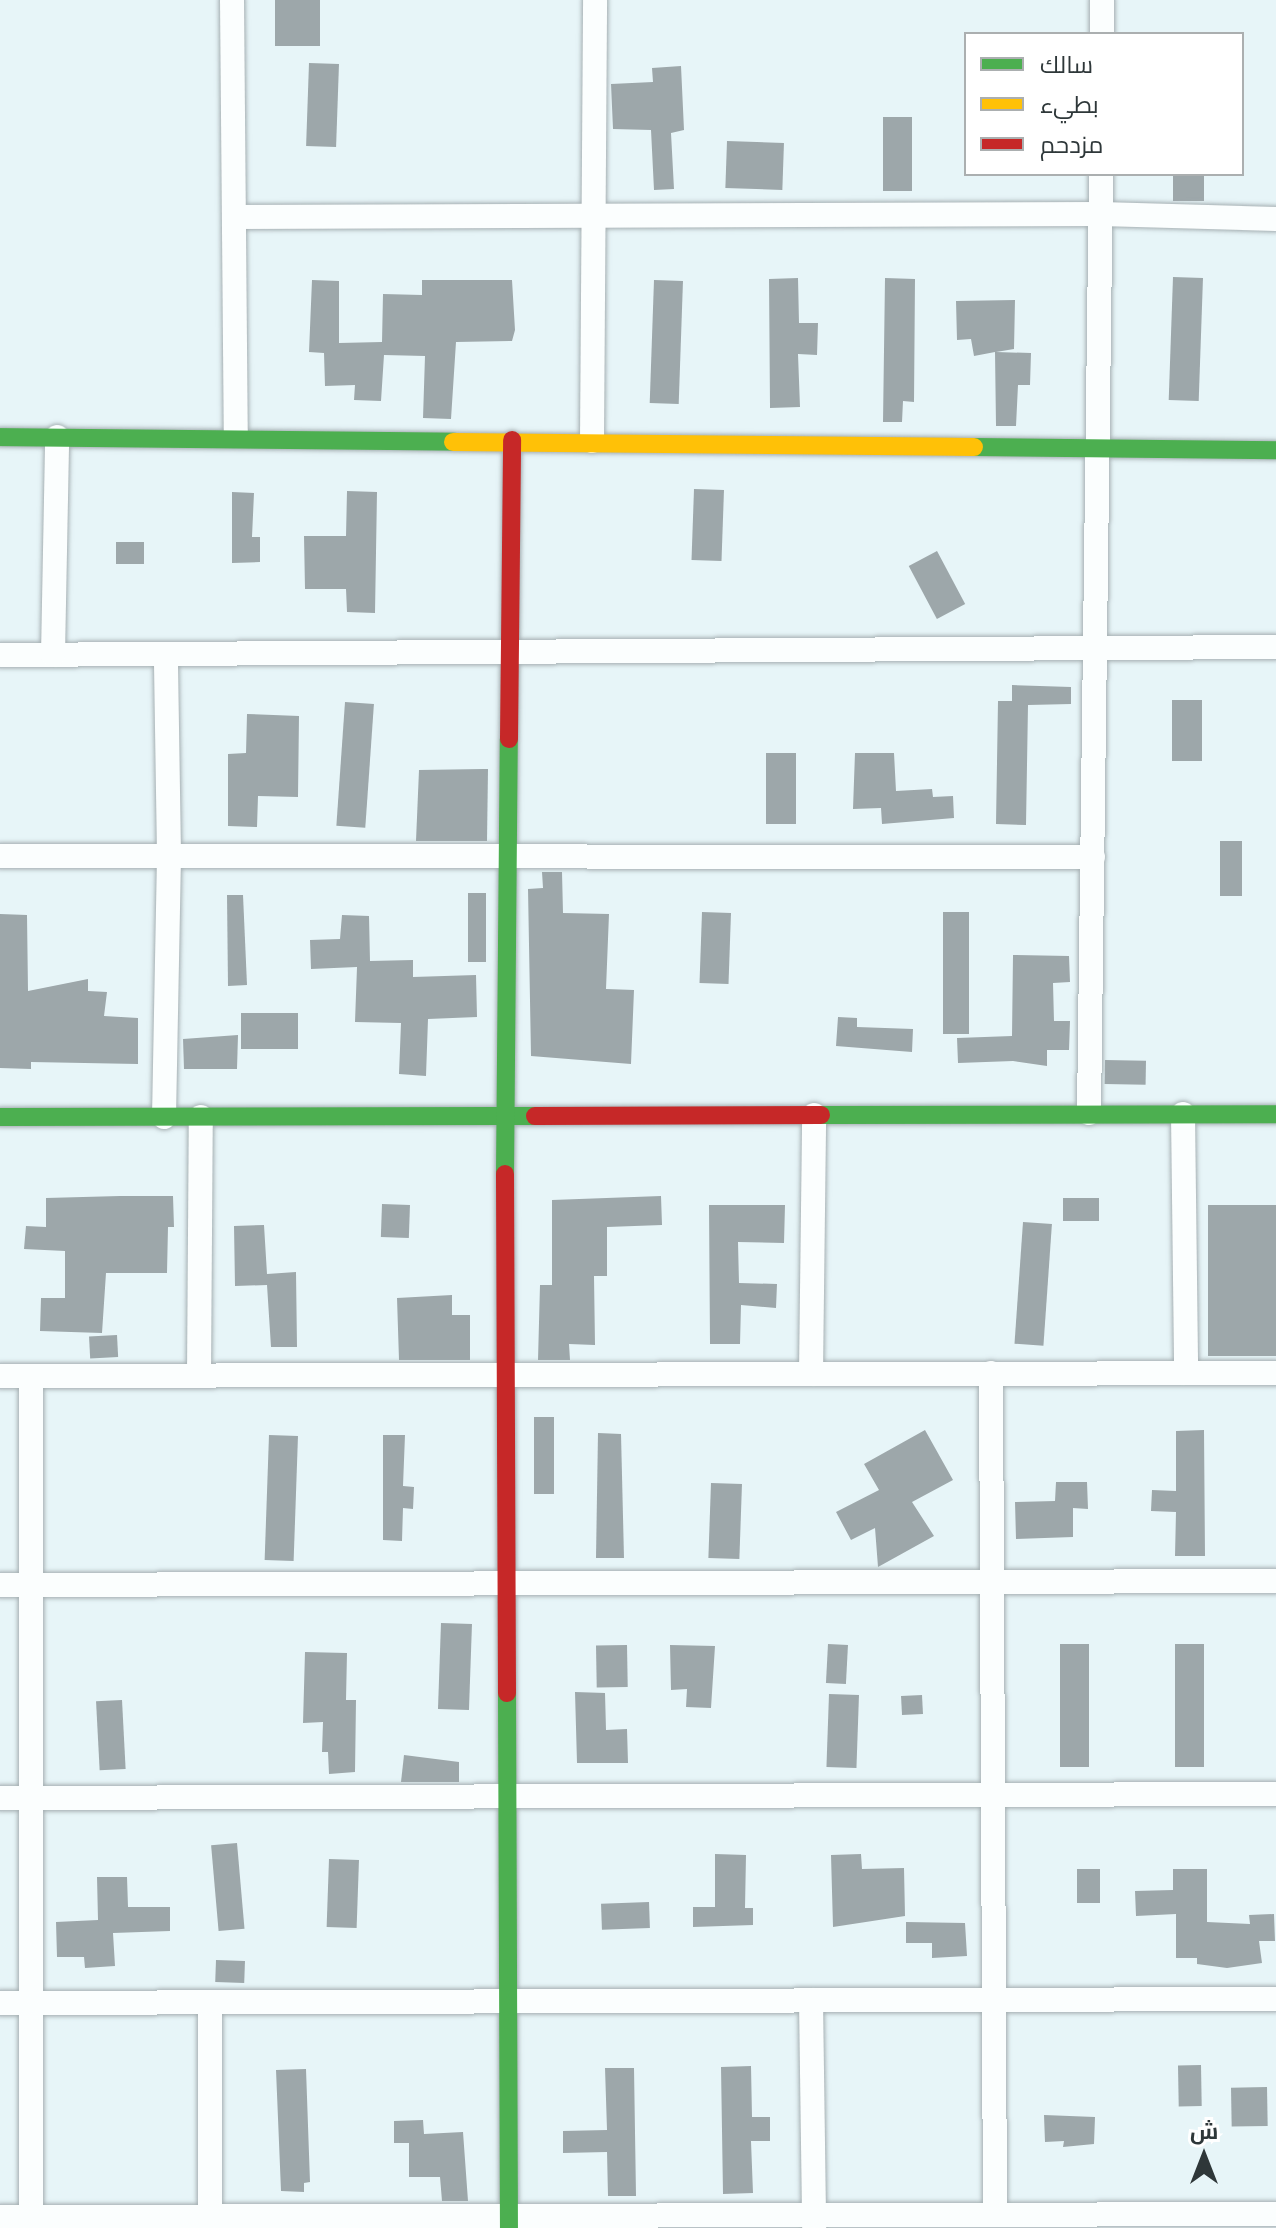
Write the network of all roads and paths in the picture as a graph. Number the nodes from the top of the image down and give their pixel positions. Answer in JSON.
{"nodes":[{"id":1,"x":232,"y":0,"type":"edge"},
{"id":2,"x":595,"y":0,"type":"edge"},
{"id":3,"x":1102,"y":0,"type":"edge"},
{"id":4,"x":1102,"y":32,"type":"edge"},
{"id":5,"x":1101,"y":176,"type":"edge"},
{"id":6,"x":1101,"y":214,"type":"junction"},
{"id":7,"x":592,"y":216,"type":"junction"},
{"id":8,"x":234,"y":217,"type":"junction"},
{"id":9,"x":1276,"y":219,"type":"edge"},
{"id":10,"x":236,"y":436,"type":"junction"},
{"id":11,"x":0,"y":437,"type":"edge"},
{"id":12,"x":57,"y":437,"type":"junction"},
{"id":13,"x":512,"y":440,"type":"junction"},
{"id":14,"x":592,"y":441,"type":"junction"},
{"id":15,"x":1100,"y":448,"type":"junction"},
{"id":16,"x":1276,"y":450,"type":"edge"},
{"id":17,"x":1095,"y":645,"type":"junction"},
{"id":18,"x":1276,"y":647,"type":"edge"},
{"id":19,"x":166,"y":654,"type":"junction"},
{"id":20,"x":0,"y":655,"type":"edge"},
{"id":21,"x":53,"y":655,"type":"junction"},
{"id":22,"x":510,"y":655,"type":"junction"},
{"id":23,"x":169,"y":855,"type":"junction"},
{"id":24,"x":0,"y":856,"type":"edge"},
{"id":25,"x":1093,"y":857,"type":"junction"},
{"id":26,"x":505,"y":860,"type":"junction"},
{"id":27,"x":1089,"y":1113,"type":"junction"},
{"id":28,"x":1183,"y":1114,"type":"junction"},
{"id":29,"x":1276,"y":1114,"type":"edge"},
{"id":30,"x":814,"y":1115,"type":"junction"},
{"id":31,"x":505,"y":1116,"type":"junction"},
{"id":32,"x":0,"y":1117,"type":"edge"},
{"id":33,"x":164,"y":1117,"type":"junction"},
{"id":34,"x":201,"y":1117,"type":"junction"},
{"id":35,"x":991,"y":1373,"type":"junction"},
{"id":36,"x":1186,"y":1373,"type":"junction"},
{"id":37,"x":1276,"y":1373,"type":"edge"},
{"id":38,"x":506,"y":1374,"type":"junction"},
{"id":39,"x":811,"y":1374,"type":"junction"},
{"id":40,"x":199,"y":1375,"type":"junction"},
{"id":41,"x":0,"y":1376,"type":"edge"},
{"id":42,"x":31,"y":1376,"type":"junction"},
{"id":43,"x":1276,"y":1581,"type":"edge"},
{"id":44,"x":992,"y":1582,"type":"junction"},
{"id":45,"x":507,"y":1583,"type":"junction"},
{"id":46,"x":31,"y":1584,"type":"junction"},
{"id":47,"x":0,"y":1585,"type":"edge"},
{"id":48,"x":1276,"y":1794,"type":"edge"},
{"id":49,"x":993,"y":1795,"type":"junction"},
{"id":50,"x":507,"y":1797,"type":"junction"},
{"id":51,"x":0,"y":1798,"type":"edge"},
{"id":52,"x":31,"y":1798,"type":"junction"},
{"id":53,"x":1276,"y":1999,"type":"edge"},
{"id":54,"x":811,"y":2000,"type":"junction"},
{"id":55,"x":994,"y":2000,"type":"junction"},
{"id":56,"x":508,"y":2002,"type":"junction"},
{"id":57,"x":0,"y":2003,"type":"edge"},
{"id":58,"x":30,"y":2003,"type":"junction"},
{"id":59,"x":210,"y":2003,"type":"junction"},
{"id":60,"x":1276,"y":2214,"type":"edge"},
{"id":61,"x":995,"y":2215,"type":"junction"},
{"id":62,"x":0,"y":2217,"type":"edge"},
{"id":63,"x":31,"y":2217,"type":"junction"},
{"id":64,"x":1186,"y":2221,"type":"edge"},
{"id":65,"x":210,"y":2222,"type":"edge"},
{"id":66,"x":509,"y":2222,"type":"edge"},
{"id":67,"x":814,"y":2222,"type":"edge"}],
"edges":[{"from":1,"to":8,"type":"street"},
{"from":2,"to":7,"type":"street"},
{"from":3,"to":4,"type":"street"},
{"from":5,"to":6,"type":"street"},
{"from":6,"to":7,"type":"street"},
{"from":6,"to":9,"type":"street"},
{"from":6,"to":15,"type":"street"},
{"from":7,"to":8,"type":"street"},
{"from":7,"to":14,"type":"street"},
{"from":8,"to":10,"type":"street"},
{"from":10,"to":12,"type":"street"},
{"from":10,"to":13,"type":"street"},
{"from":11,"to":12,"type":"street"},
{"from":12,"to":21,"type":"street"},
{"from":13,"to":14,"type":"street"},
{"from":13,"to":22,"type":"street"},
{"from":14,"to":15,"type":"street"},
{"from":15,"to":16,"type":"street"},
{"from":15,"to":17,"type":"street"},
{"from":17,"to":18,"type":"street"},
{"from":17,"to":22,"type":"street"},
{"from":17,"to":25,"type":"street"},
{"from":19,"to":21,"type":"street"},
{"from":19,"to":22,"type":"street"},
{"from":19,"to":23,"type":"street"},
{"from":20,"to":21,"type":"street"},
{"from":22,"to":26,"type":"street"},
{"from":23,"to":24,"type":"street"},
{"from":23,"to":26,"type":"street"},
{"from":23,"to":33,"type":"street"},
{"from":25,"to":26,"type":"street"},
{"from":25,"to":27,"type":"street"},
{"from":26,"to":31,"type":"street"},
{"from":27,"to":28,"type":"street"},
{"from":27,"to":30,"type":"street"},
{"from":28,"to":29,"type":"street"},
{"from":28,"to":36,"type":"street"},
{"from":30,"to":31,"type":"street"},
{"from":30,"to":39,"type":"street"},
{"from":31,"to":34,"type":"street"},
{"from":31,"to":38,"type":"street"},
{"from":32,"to":33,"type":"street"},
{"from":33,"to":34,"type":"street"},
{"from":34,"to":40,"type":"street"},
{"from":35,"to":36,"type":"street"},
{"from":35,"to":39,"type":"street"},
{"from":35,"to":44,"type":"street"},
{"from":36,"to":37,"type":"street"},
{"from":38,"to":39,"type":"street"},
{"from":38,"to":40,"type":"street"},
{"from":38,"to":45,"type":"street"},
{"from":40,"to":42,"type":"street"},
{"from":41,"to":42,"type":"street"},
{"from":42,"to":46,"type":"street"},
{"from":43,"to":44,"type":"street"},
{"from":44,"to":45,"type":"street"},
{"from":44,"to":49,"type":"street"},
{"from":45,"to":46,"type":"street"},
{"from":45,"to":50,"type":"street"},
{"from":46,"to":47,"type":"street"},
{"from":46,"to":52,"type":"street"},
{"from":48,"to":49,"type":"street"},
{"from":49,"to":50,"type":"street"},
{"from":49,"to":55,"type":"street"},
{"from":50,"to":52,"type":"street"},
{"from":50,"to":56,"type":"street"},
{"from":51,"to":52,"type":"street"},
{"from":52,"to":58,"type":"street"},
{"from":53,"to":55,"type":"street"},
{"from":54,"to":55,"type":"street"},
{"from":54,"to":56,"type":"street"},
{"from":54,"to":67,"type":"street"},
{"from":55,"to":61,"type":"street"},
{"from":56,"to":59,"type":"street"},
{"from":56,"to":66,"type":"street"},
{"from":57,"to":58,"type":"street"},
{"from":58,"to":59,"type":"street"},
{"from":58,"to":63,"type":"street"},
{"from":59,"to":65,"type":"street"},
{"from":60,"to":64,"type":"street"},
{"from":61,"to":64,"type":"street"},
{"from":61,"to":67,"type":"street"},
{"from":62,"to":63,"type":"street"},
{"from":63,"to":65,"type":"street"},
{"from":65,"to":66,"type":"street"},
{"from":66,"to":67,"type":"street"}]}
